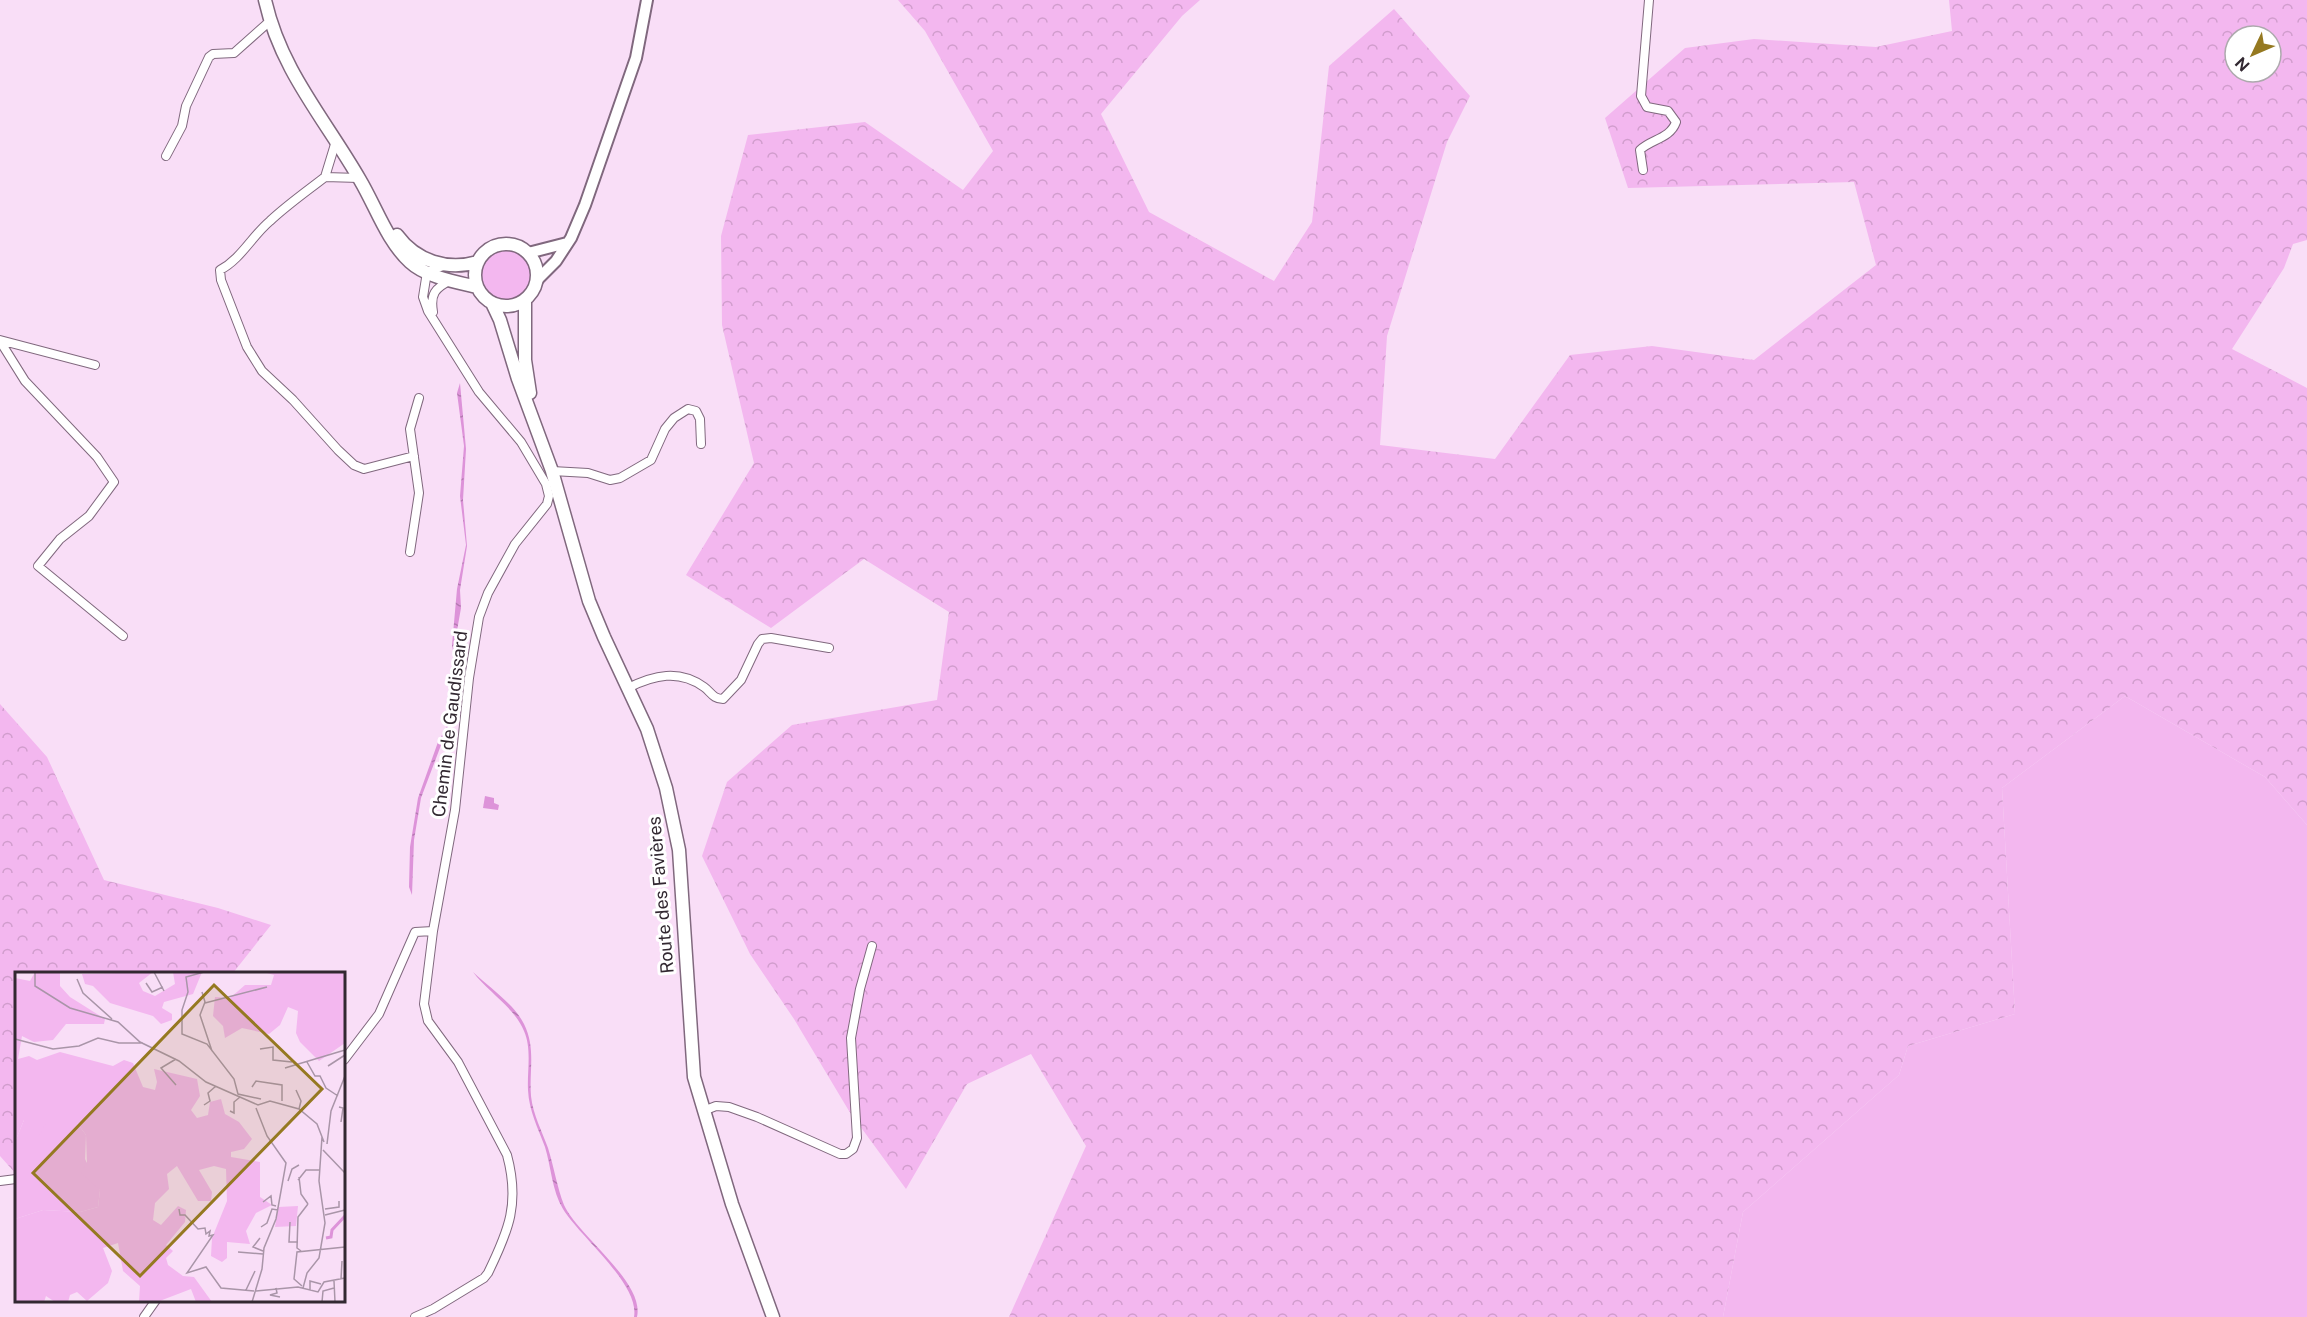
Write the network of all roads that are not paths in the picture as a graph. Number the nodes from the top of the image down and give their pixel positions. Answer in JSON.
{"nodes":[{"id":1,"x":265,"y":0,"type":"edge"},
{"id":2,"x":272,"y":0,"type":"edge"},
{"id":3,"x":647,"y":0,"type":"edge"},
{"id":4,"x":1649,"y":0,"type":"edge"},
{"id":5,"x":270,"y":21,"type":"junction"},
{"id":6,"x":336,"y":140,"type":"junction"},
{"id":7,"x":166,"y":156,"type":"dead end"},
{"id":8,"x":1643,"y":170,"type":"dead end"},
{"id":9,"x":325,"y":177,"type":"junction"},
{"id":10,"x":359,"y":178,"type":"junction"},
{"id":11,"x":568,"y":243,"type":"junction"},
{"id":12,"x":528,"y":253,"type":"junction"},
{"id":13,"x":478,"y":262,"type":"junction"},
{"id":14,"x":445,"y":265,"type":"junction"},
{"id":15,"x":427,"y":272,"type":"junction"},
{"id":16,"x":451,"y":280,"type":"junction"},
{"id":17,"x":537,"y":280,"type":"junction"},
{"id":18,"x":477,"y":287,"type":"junction"},
{"id":19,"x":525,"y":300,"type":"junction"},
{"id":20,"x":492,"y":303,"type":"junction"},
{"id":21,"x":435,"y":322,"type":"junction"},
{"id":22,"x":0,"y":340,"type":"edge"},
{"id":23,"x":95,"y":365,"type":"dead end"},
{"id":24,"x":419,"y":398,"type":"dead end"},
{"id":25,"x":533,"y":415,"type":"junction"},
{"id":26,"x":701,"y":444,"type":"dead end"},
{"id":27,"x":414,"y":456,"type":"junction"},
{"id":28,"x":552,"y":471,"type":"junction"},
{"id":29,"x":410,"y":552,"type":"dead end"},
{"id":30,"x":123,"y":636,"type":"dead end"},
{"id":31,"x":829,"y":648,"type":"dead end"},
{"id":32,"x":628,"y":688,"type":"junction"},
{"id":33,"x":433,"y":931,"type":"junction"},
{"id":34,"x":872,"y":946,"type":"dead end"},
{"id":35,"x":345,"y":1059,"type":"edge"},
{"id":36,"x":703,"y":1111,"type":"junction"},
{"id":37,"x":15,"y":1179,"type":"edge"},
{"id":38,"x":0,"y":1181,"type":"edge"},
{"id":39,"x":750,"y":1257,"type":"junction"},
{"id":40,"x":155,"y":1302,"type":"edge"},
{"id":41,"x":144,"y":1317,"type":"edge"},
{"id":42,"x":415,"y":1317,"type":"edge"},
{"id":43,"x":765,"y":1317,"type":"edge"},
{"id":44,"x":773,"y":1317,"type":"edge"}],
"edges":[{"from":1,"to":5,"type":"main road"},
{"from":2,"to":14,"type":"main road"},
{"from":3,"to":11,"type":"main road"},
{"from":4,"to":8,"type":"street"},
{"from":5,"to":6,"type":"main road"},
{"from":5,"to":7,"type":"street"},
{"from":6,"to":9,"type":"street"},
{"from":6,"to":10,"type":"main road"},
{"from":9,"to":10,"type":"street"},
{"from":9,"to":27,"type":"street"},
{"from":10,"to":15,"type":"main road"},
{"from":11,"to":12,"type":"main road"},
{"from":11,"to":17,"type":"main road"},
{"from":12,"to":13,"type":"main road"},
{"from":12,"to":17,"type":"main road"},
{"from":13,"to":14,"type":"main road"},
{"from":13,"to":18,"type":"main road"},
{"from":14,"to":15,"type":"street"},
{"from":15,"to":16,"type":"main road"},
{"from":15,"to":21,"type":"street"},
{"from":16,"to":18,"type":"main road"},
{"from":16,"to":21,"type":"street"},
{"from":17,"to":19,"type":"main road"},
{"from":18,"to":20,"type":"main road"},
{"from":19,"to":20,"type":"main road"},
{"from":19,"to":25,"type":"main road"},
{"from":20,"to":25,"type":"main road"},
{"from":21,"to":33,"type":"street","name":"Chemin de Gaudissard"},
{"from":22,"to":23,"type":"street"},
{"from":22,"to":30,"type":"street"},
{"from":24,"to":27,"type":"street"},
{"from":25,"to":28,"type":"main road","name":"Route des Favières"},
{"from":26,"to":28,"type":"street"},
{"from":27,"to":29,"type":"street"},
{"from":28,"to":32,"type":"main road","name":"Route des Favières"},
{"from":31,"to":32,"type":"street"},
{"from":32,"to":36,"type":"main road","name":"Route des Favières"},
{"from":33,"to":35,"type":"street"},
{"from":33,"to":42,"type":"street"},
{"from":34,"to":36,"type":"street"},
{"from":36,"to":39,"type":"main road","name":"Route des Favières"},
{"from":37,"to":38,"type":"street"},
{"from":39,"to":43,"type":"main road","name":"Route des Favières"},
{"from":39,"to":44,"type":"main road","name":"Route des Favières"},
{"from":40,"to":41,"type":"street"}]}
